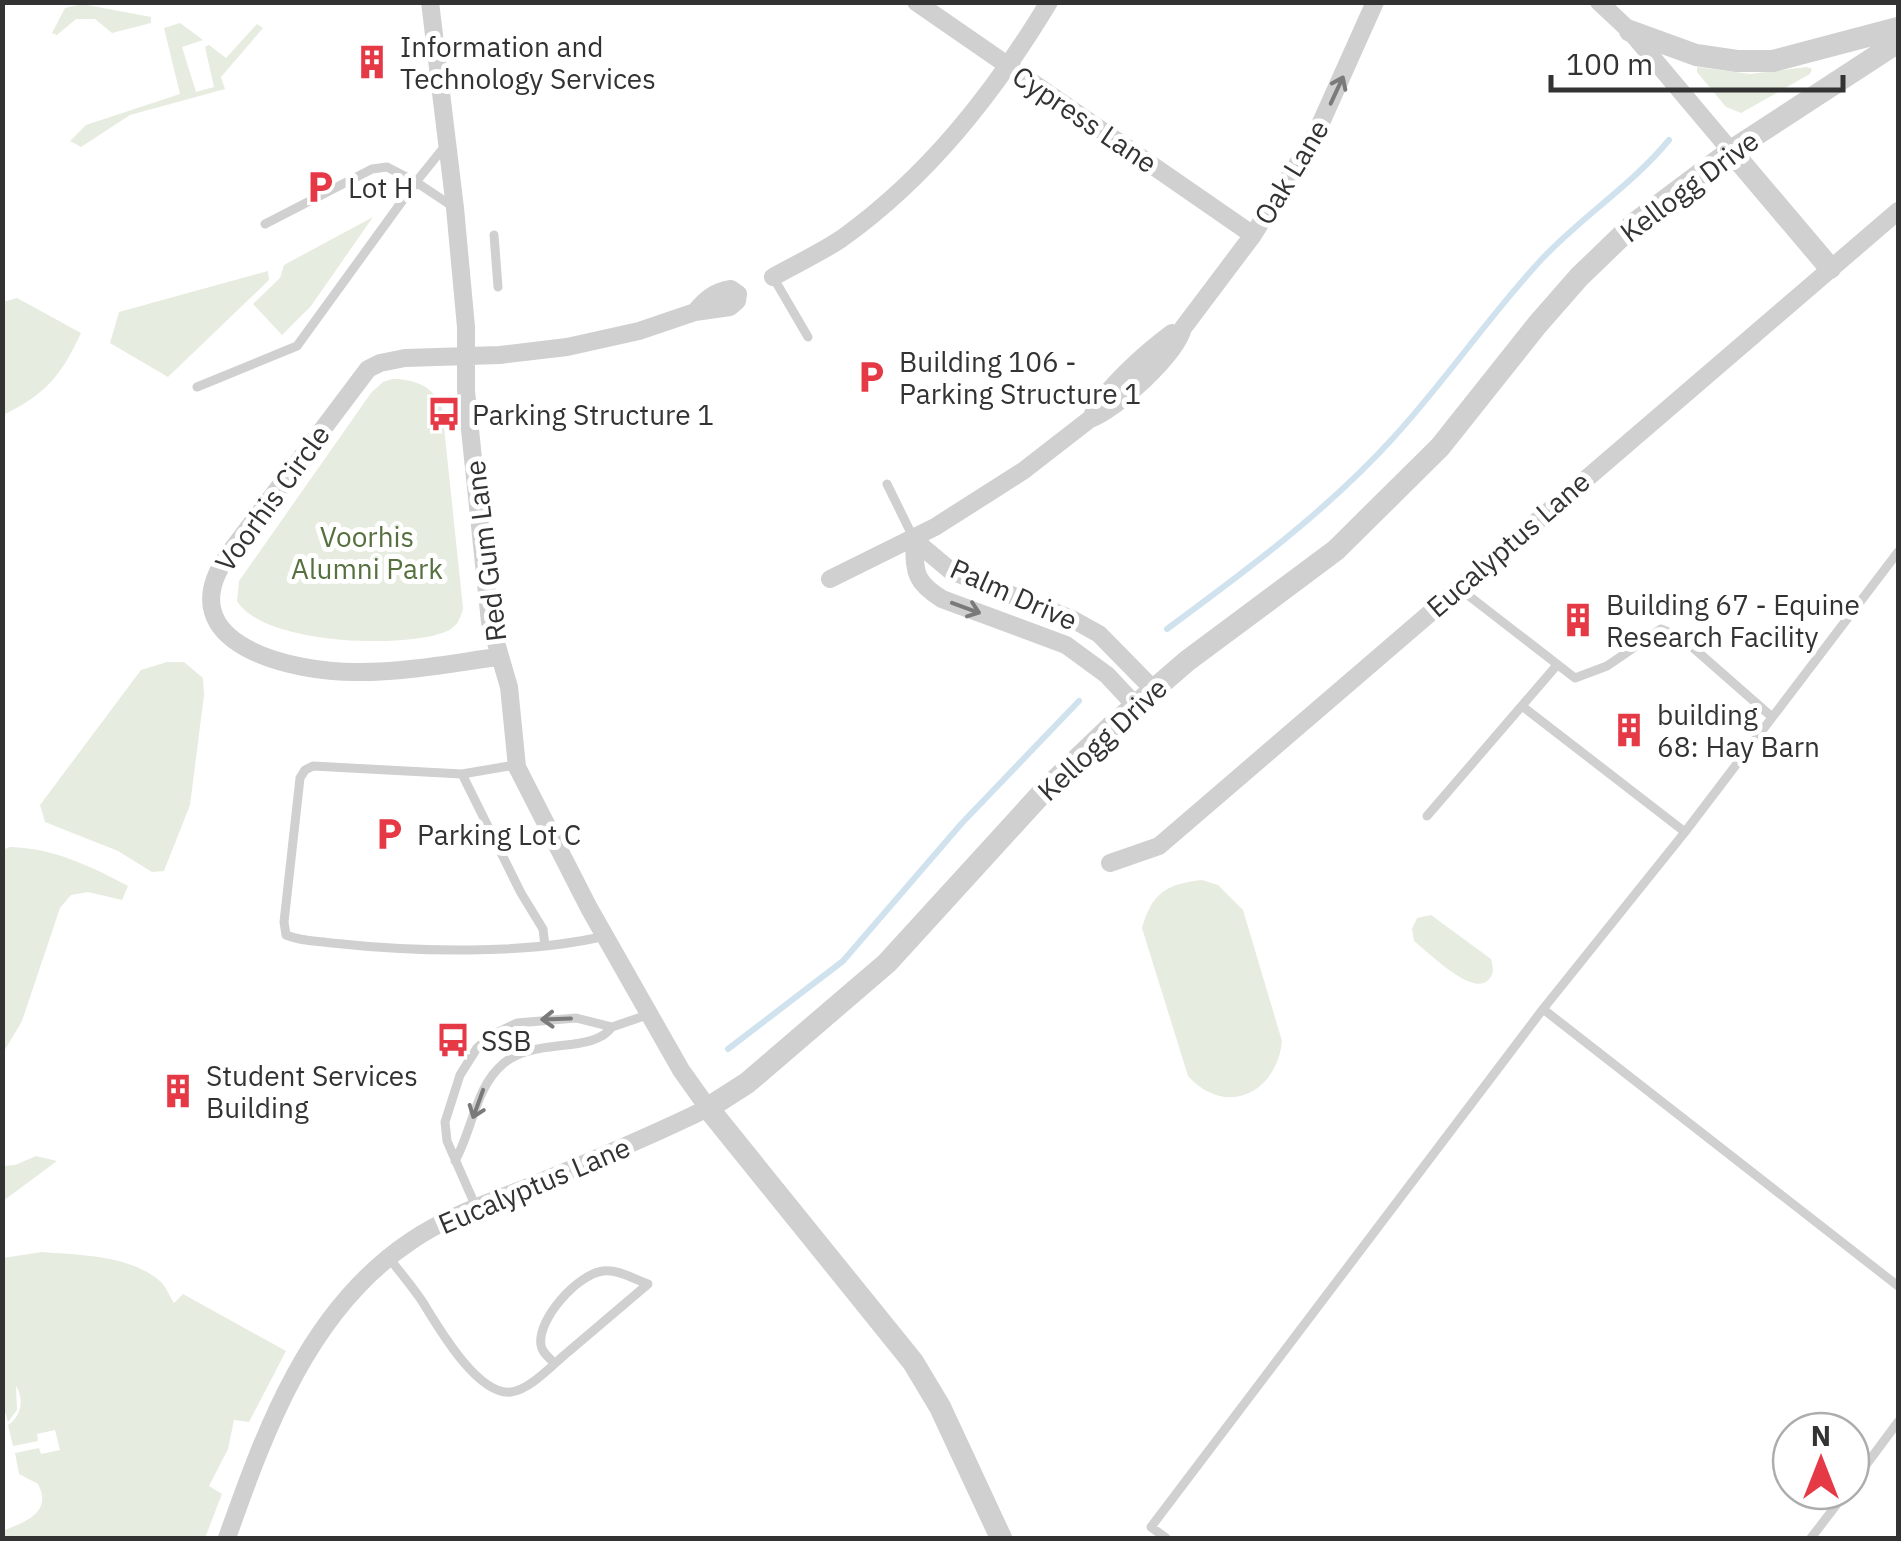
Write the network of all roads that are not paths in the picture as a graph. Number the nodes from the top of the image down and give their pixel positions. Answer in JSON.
{"nodes":[{"id":1,"x":430,"y":2,"type":"edge"},
{"id":2,"x":916,"y":2,"type":"edge"},
{"id":3,"x":1049,"y":2,"type":"edge"},
{"id":4,"x":1374,"y":2,"type":"edge"},
{"id":5,"x":1598,"y":2,"type":"edge"},
{"id":6,"x":1898,"y":28,"type":"edge"},
{"id":7,"x":1630,"y":31,"type":"junction"},
{"id":8,"x":1898,"y":42,"type":"edge"},
{"id":9,"x":1010,"y":68,"type":"junction"},
{"id":10,"x":447,"y":144,"type":"junction"},
{"id":11,"x":1731,"y":150,"type":"junction"},
{"id":12,"x":416,"y":182,"type":"junction"},
{"id":13,"x":455,"y":208,"type":"junction"},
{"id":14,"x":1898,"y":211,"type":"edge"},
{"id":15,"x":265,"y":224,"type":"dead end"},
{"id":16,"x":1253,"y":235,"type":"junction"},
{"id":17,"x":494,"y":236,"type":"dead end"},
{"id":18,"x":1830,"y":268,"type":"junction"},
{"id":19,"x":774,"y":277,"type":"joint"},
{"id":20,"x":498,"y":288,"type":"dead end"},
{"id":21,"x":695,"y":312,"type":"dead end"},
{"id":22,"x":808,"y":337,"type":"dead end"},
{"id":23,"x":466,"y":356,"type":"junction"},
{"id":24,"x":198,"y":387,"type":"dead end"},
{"id":25,"x":886,"y":484,"type":"dead end"},
{"id":26,"x":914,"y":540,"type":"junction"},
{"id":27,"x":1898,"y":552,"type":"edge"},
{"id":28,"x":830,"y":579,"type":"dead end"},
{"id":29,"x":1458,"y":587,"type":"junction"},
{"id":30,"x":498,"y":656,"type":"junction"},
{"id":31,"x":1557,"y":665,"type":"junction"},
{"id":32,"x":1154,"y":690,"type":"junction"},
{"id":33,"x":1135,"y":706,"type":"junction"},
{"id":34,"x":1522,"y":706,"type":"junction"},
{"id":35,"x":1772,"y":717,"type":"junction"},
{"id":36,"x":516,"y":768,"type":"junction"},
{"id":37,"x":462,"y":774,"type":"junction"},
{"id":38,"x":1428,"y":816,"type":"dead end"},
{"id":39,"x":1685,"y":832,"type":"junction"},
{"id":40,"x":1110,"y":863,"type":"dead end"},
{"id":41,"x":606,"y":936,"type":"junction"},
{"id":42,"x":545,"y":946,"type":"junction"},
{"id":43,"x":1543,"y":1009,"type":"junction"},
{"id":44,"x":650,"y":1014,"type":"junction"},
{"id":45,"x":612,"y":1027,"type":"junction"},
{"id":46,"x":708,"y":1108,"type":"junction"},
{"id":47,"x":456,"y":1161,"type":"junction"},
{"id":48,"x":477,"y":1208,"type":"junction"},
{"id":49,"x":388,"y":1258,"type":"junction"},
{"id":50,"x":1898,"y":1286,"type":"edge"},
{"id":51,"x":554,"y":1363,"type":"junction"},
{"id":52,"x":1898,"y":1422,"type":"edge"},
{"id":53,"x":1871,"y":1458,"type":"edge"},
{"id":54,"x":1832,"y":1511,"type":"edge"},
{"id":55,"x":227,"y":1538,"type":"edge"},
{"id":56,"x":1001,"y":1538,"type":"edge"},
{"id":57,"x":1166,"y":1538,"type":"edge"},
{"id":58,"x":1811,"y":1538,"type":"edge"}],
"edges":[{"from":1,"to":10,"type":"street","name":"Red Gum Lane"},
{"from":2,"to":9,"type":"street","name":"Cypress Lane"},
{"from":3,"to":9,"type":"street"},
{"from":16,"to":4,"type":"street","name":"Oak Lane","one_way":true},
{"from":5,"to":7,"type":"street"},
{"from":6,"to":7,"type":"street"},
{"from":7,"to":11,"type":"street"},
{"from":8,"to":11,"type":"street","name":"Kellogg Drive"},
{"from":9,"to":16,"type":"street","name":"Cypress Lane"},
{"from":9,"to":19,"type":"street"},
{"from":10,"to":12,"type":"lane"},
{"from":10,"to":13,"type":"street","name":"Red Gum Lane"},
{"from":11,"to":18,"type":"street"},
{"from":11,"to":32,"type":"street","name":"Kellogg Drive"},
{"from":12,"to":13,"type":"lane"},
{"from":12,"to":15,"type":"lane"},
{"from":12,"to":24,"type":"lane"},
{"from":13,"to":23,"type":"street","name":"Red Gum Lane"},
{"from":14,"to":18,"type":"street","name":"Eucalyptus Lane"},
{"from":16,"to":26,"type":"street","name":"Oak Lane"},
{"from":17,"to":20,"type":"lane"},
{"from":18,"to":29,"type":"street","name":"Eucalyptus Lane"},
{"from":19,"to":22,"type":"lane"},
{"from":21,"to":23,"type":"street"},
{"from":23,"to":30,"type":"street","name":"Red Gum Lane"},
{"from":23,"to":30,"type":"street","name":"Voorhis Circle"},
{"from":25,"to":26,"type":"lane"},
{"from":26,"to":28,"type":"street","name":"Oak Lane"},
{"from":26,"to":32,"type":"street","name":"Palm Drive"},
{"from":26,"to":33,"type":"street","name":"Palm Drive","one_way":true},
{"from":27,"to":35,"type":"lane"},
{"from":29,"to":31,"type":"lane"},
{"from":29,"to":40,"type":"street","name":"Eucalyptus Lane"},
{"from":30,"to":36,"type":"street","name":"Red Gum Lane"},
{"from":31,"to":34,"type":"lane"},
{"from":31,"to":35,"type":"lane"},
{"from":32,"to":33,"type":"street","name":"Kellogg Drive"},
{"from":33,"to":46,"type":"street","name":"Kellogg Drive"},
{"from":34,"to":38,"type":"lane"},
{"from":34,"to":39,"type":"lane"},
{"from":35,"to":39,"type":"lane"},
{"from":36,"to":37,"type":"lane"},
{"from":36,"to":41,"type":"street","name":"Red Gum Lane"},
{"from":37,"to":42,"type":"lane"},
{"from":37,"to":42,"type":"lane"},
{"from":39,"to":43,"type":"lane"},
{"from":41,"to":42,"type":"lane"},
{"from":41,"to":44,"type":"street","name":"Red Gum Lane"},
{"from":43,"to":50,"type":"lane"},
{"from":43,"to":57,"type":"lane"},
{"from":44,"to":45,"type":"lane"},
{"from":44,"to":46,"type":"street","name":"Red Gum Lane"},
{"from":45,"to":47,"type":"lane","one_way":true},
{"from":45,"to":47,"type":"lane","one_way":true},
{"from":46,"to":48,"type":"street","name":"Eucalyptus Lane"},
{"from":46,"to":56,"type":"street"},
{"from":47,"to":48,"type":"lane"},
{"from":48,"to":49,"type":"street","name":"Eucalyptus Lane"},
{"from":49,"to":51,"type":"lane"},
{"from":49,"to":55,"type":"street","name":"Eucalyptus Lane"},
{"from":51,"to":51,"type":"lane"},
{"from":52,"to":53,"type":"lane"},
{"from":54,"to":58,"type":"lane"}]}
